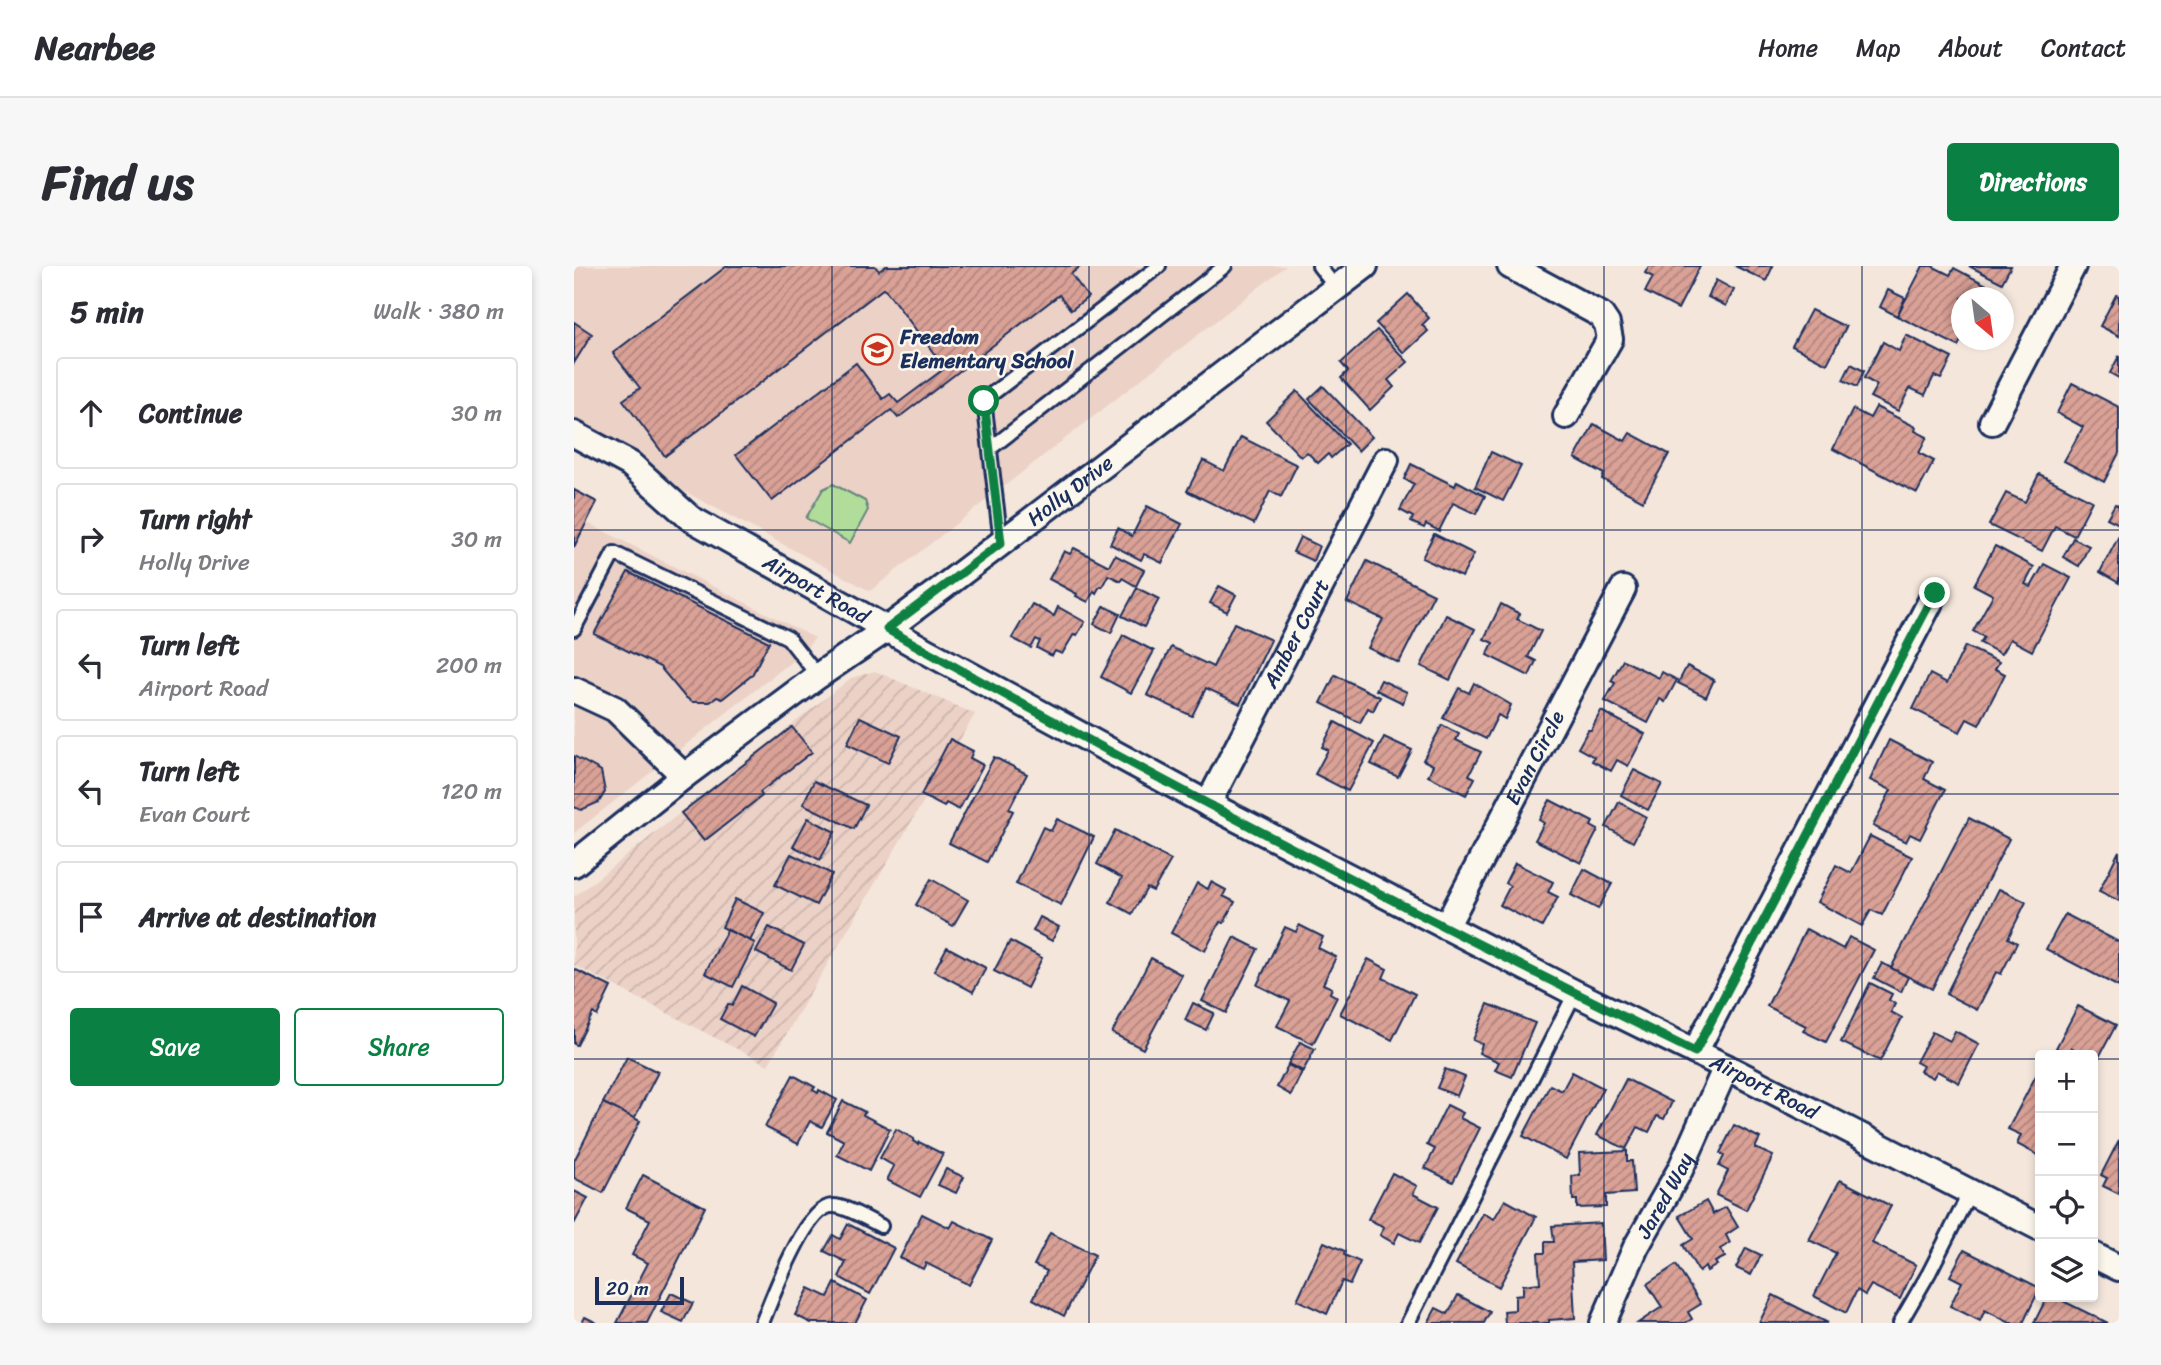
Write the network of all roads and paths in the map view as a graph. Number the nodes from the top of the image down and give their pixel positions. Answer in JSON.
{"nodes":[{"id":1,"x":1159,"y":266,"type":"edge"},
{"id":2,"x":1225,"y":266,"type":"edge"},
{"id":3,"x":1319,"y":266,"type":"edge"},
{"id":4,"x":1365,"y":266,"type":"edge"},
{"id":5,"x":1510,"y":266,"type":"edge"},
{"id":6,"x":2073,"y":266,"type":"edge"},
{"id":7,"x":1336,"y":288,"type":"junction"},
{"id":8,"x":1566,"y":416,"type":"dead end"},
{"id":9,"x":1992,"y":422,"type":"dead end"},
{"id":10,"x":574,"y":434,"type":"edge"},
{"id":11,"x":991,"y":449,"type":"junction"},
{"id":12,"x":1386,"y":460,"type":"dead end"},
{"id":13,"x":1001,"y":543,"type":"junction"},
{"id":14,"x":1623,"y":589,"type":"dead end"},
{"id":15,"x":1935,"y":593,"type":"dead end"},
{"id":16,"x":574,"y":629,"type":"edge"},
{"id":17,"x":887,"y":629,"type":"junction"},
{"id":18,"x":818,"y":676,"type":"junction"},
{"id":19,"x":574,"y":690,"type":"edge"},
{"id":20,"x":684,"y":776,"type":"junction"},
{"id":21,"x":1208,"y":804,"type":"junction"},
{"id":22,"x":574,"y":864,"type":"edge"},
{"id":23,"x":1446,"y":927,"type":"junction"},
{"id":24,"x":1575,"y":993,"type":"junction"},
{"id":25,"x":1695,"y":1052,"type":"junction"},
{"id":26,"x":1726,"y":1067,"type":"junction"},
{"id":27,"x":1970,"y":1192,"type":"junction"},
{"id":28,"x":2035,"y":1225,"type":"edge"},
{"id":29,"x":881,"y":1226,"type":"dead end"},
{"id":30,"x":2098,"y":1258,"type":"edge"},
{"id":31,"x":2119,"y":1268,"type":"edge"},
{"id":32,"x":762,"y":1323,"type":"edge"},
{"id":33,"x":1408,"y":1323,"type":"edge"},
{"id":34,"x":1603,"y":1323,"type":"edge"},
{"id":35,"x":1900,"y":1323,"type":"edge"}],
"edges":[{"from":1,"to":11,"type":"lane"},
{"from":2,"to":11,"type":"lane"},
{"from":3,"to":7,"type":"lane"},
{"from":4,"to":7,"type":"street","name":"Holly Drive"},
{"from":5,"to":8,"type":"street"},
{"from":6,"to":9,"type":"street"},
{"from":7,"to":13,"type":"street","name":"Holly Drive"},
{"from":10,"to":17,"type":"street","name":"Airport Road"},
{"from":11,"to":13,"type":"lane"},
{"from":12,"to":21,"type":"street","name":"Amber Court"},
{"from":13,"to":17,"type":"street","name":"Holly Drive"},
{"from":14,"to":23,"type":"street","name":"Evan Circle"},
{"from":15,"to":25,"type":"street"},
{"from":16,"to":18,"type":"lane"},
{"from":17,"to":18,"type":"street","name":"Holly Drive"},
{"from":17,"to":21,"type":"street","name":"Airport Road"},
{"from":18,"to":20,"type":"street","name":"Holly Drive"},
{"from":19,"to":20,"type":"street"},
{"from":20,"to":22,"type":"street","name":"Holly Drive"},
{"from":21,"to":23,"type":"street","name":"Airport Road"},
{"from":23,"to":24,"type":"street","name":"Airport Road"},
{"from":24,"to":25,"type":"street","name":"Airport Road"},
{"from":24,"to":33,"type":"lane"},
{"from":25,"to":26,"type":"street","name":"Airport Road"},
{"from":26,"to":27,"type":"street","name":"Airport Road"},
{"from":26,"to":34,"type":"street","name":"Jared Way"},
{"from":27,"to":28,"type":"street","name":"Airport Road"},
{"from":27,"to":35,"type":"lane"},
{"from":29,"to":32,"type":"lane"},
{"from":30,"to":31,"type":"street"}]}
